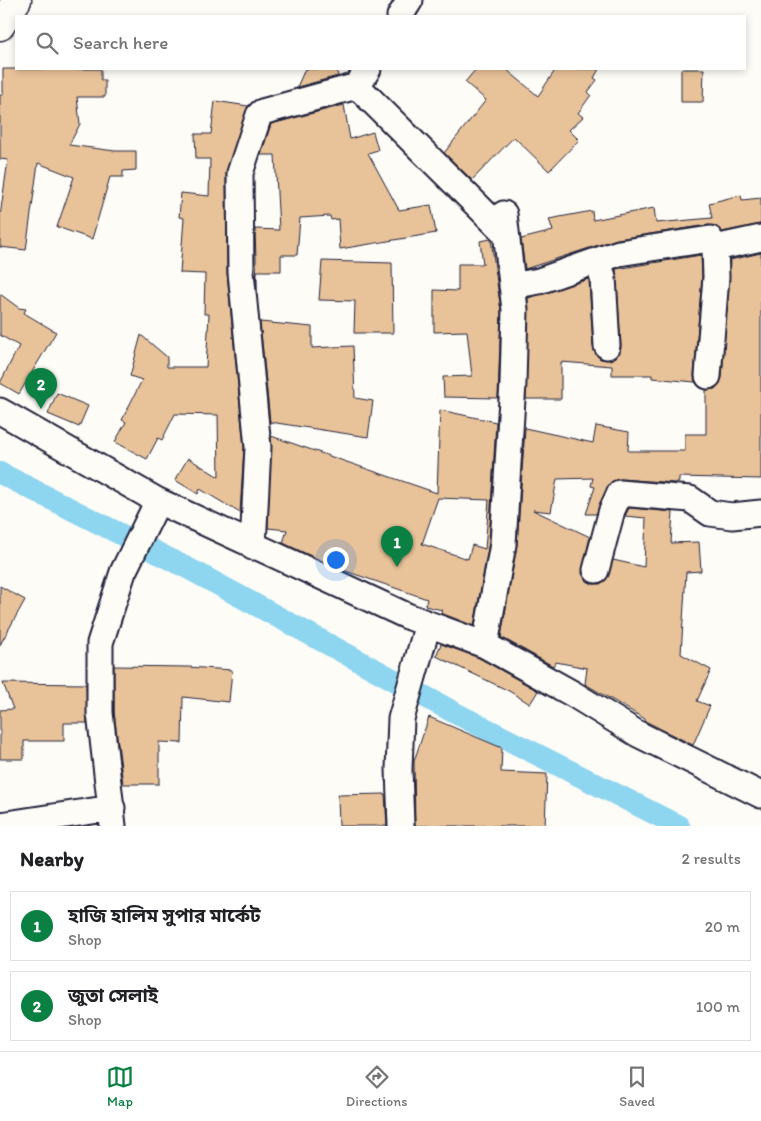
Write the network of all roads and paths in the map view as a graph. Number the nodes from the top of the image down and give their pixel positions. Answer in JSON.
{"nodes":[{"id":1,"x":17,"y":0,"type":"edge"},
{"id":2,"x":410,"y":0,"type":"edge"},
{"id":3,"x":401,"y":15,"type":"edge"},
{"id":4,"x":0,"y":26,"type":"edge"},
{"id":5,"x":363,"y":77,"type":"edge"},
{"id":6,"x":761,"y":238,"type":"edge"},
{"id":7,"x":715,"y":248,"type":"junction"},
{"id":8,"x":598,"y":261,"type":"junction"},
{"id":9,"x":512,"y":286,"type":"junction"},
{"id":10,"x":606,"y":346,"type":"dead end"},
{"id":11,"x":708,"y":376,"type":"dead end"},
{"id":12,"x":0,"y":410,"type":"edge"},
{"id":13,"x":158,"y":501,"type":"junction"},
{"id":14,"x":761,"y":514,"type":"edge"},
{"id":15,"x":253,"y":547,"type":"junction"},
{"id":16,"x":596,"y":570,"type":"dead end"},
{"id":17,"x":428,"y":624,"type":"junction"},
{"id":18,"x":485,"y":645,"type":"junction"},
{"id":19,"x":761,"y":795,"type":"edge"},
{"id":20,"x":112,"y":817,"type":"edge"},
{"id":21,"x":0,"y":825,"type":"edge"},
{"id":22,"x":402,"y":826,"type":"edge"}],
"edges":[{"from":1,"to":4,"type":"street"},
{"from":2,"to":3,"type":"street"},
{"from":5,"to":9,"type":"street"},
{"from":5,"to":15,"type":"street"},
{"from":6,"to":7,"type":"street"},
{"from":7,"to":8,"type":"street"},
{"from":7,"to":11,"type":"street"},
{"from":8,"to":9,"type":"street"},
{"from":8,"to":10,"type":"street"},
{"from":9,"to":18,"type":"street"},
{"from":12,"to":13,"type":"street"},
{"from":13,"to":15,"type":"street"},
{"from":13,"to":20,"type":"street"},
{"from":14,"to":16,"type":"street"},
{"from":15,"to":17,"type":"street"},
{"from":17,"to":18,"type":"street"},
{"from":17,"to":22,"type":"street"},
{"from":18,"to":19,"type":"street"},
{"from":20,"to":21,"type":"street"}]}
